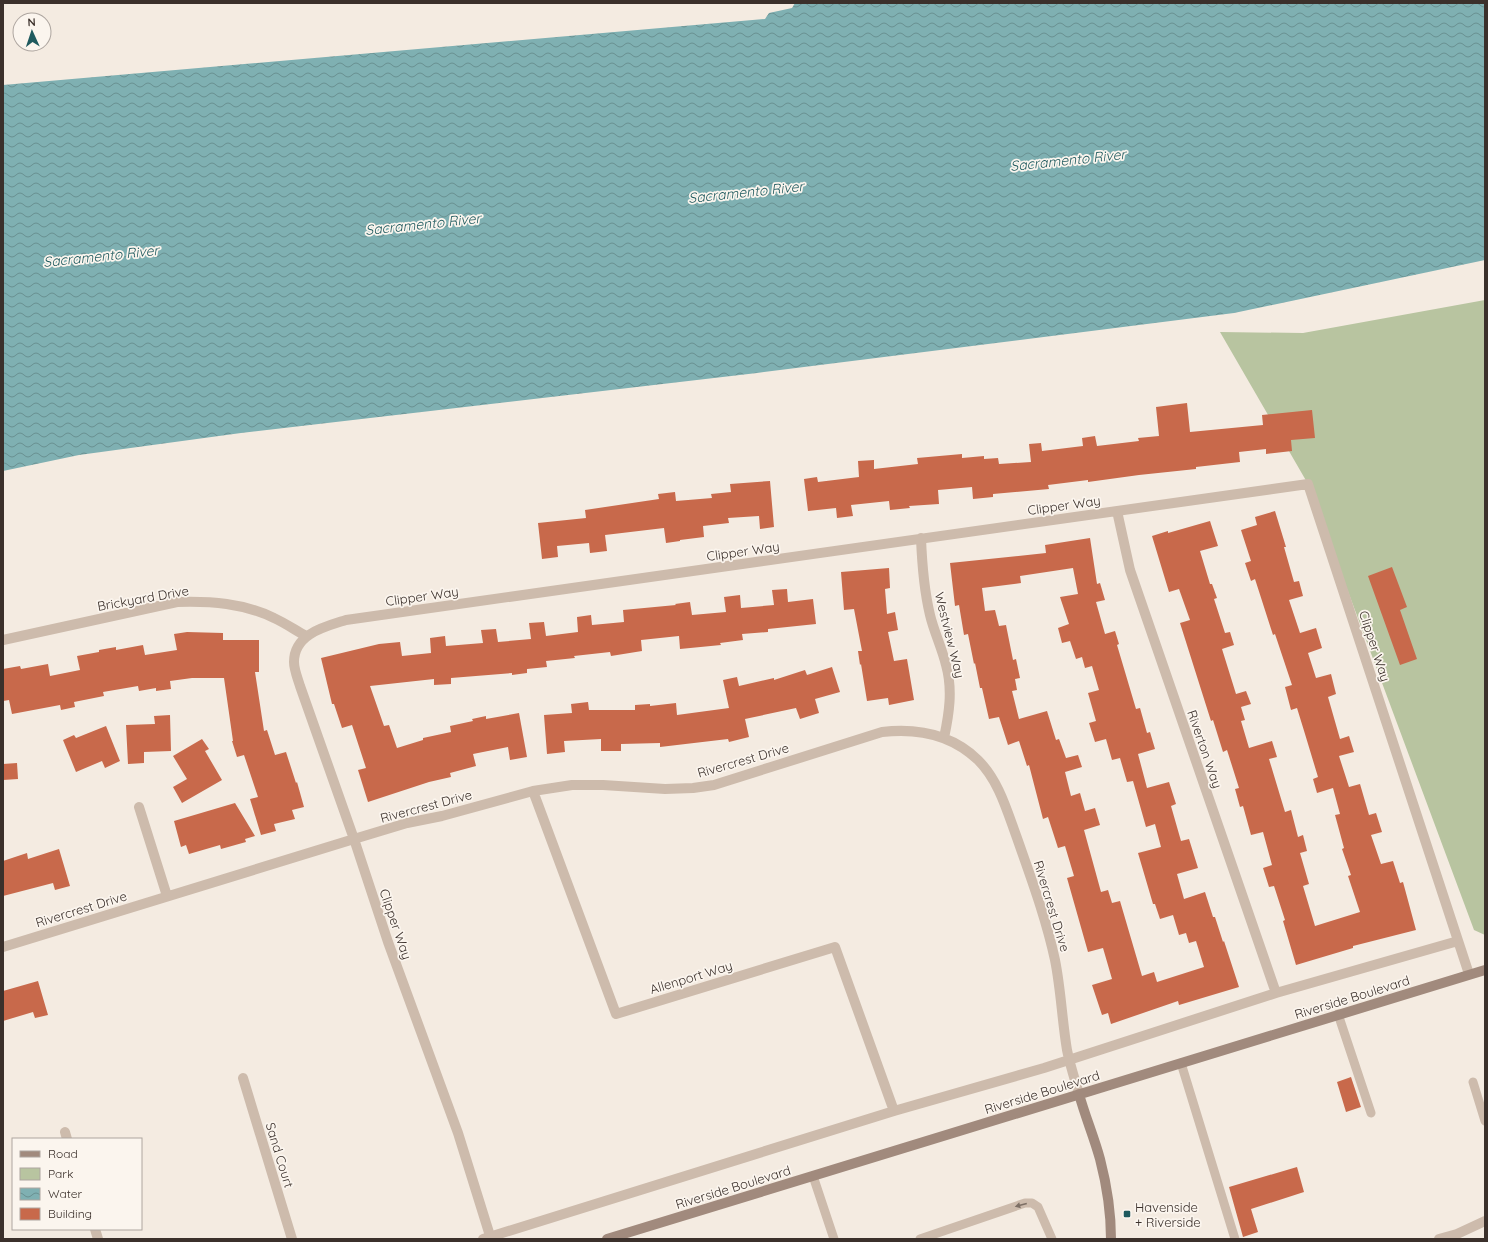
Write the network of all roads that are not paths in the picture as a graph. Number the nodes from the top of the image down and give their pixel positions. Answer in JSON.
{"nodes":[{"id":1,"x":1117,"y":511,"type":"junction"},
{"id":2,"x":920,"y":538,"type":"junction"},
{"id":3,"x":306,"y":636,"type":"junction"},
{"id":4,"x":3,"y":640,"type":"edge"},
{"id":5,"x":944,"y":738,"type":"junction"},
{"id":6,"x":533,"y":791,"type":"junction"},
{"id":7,"x":139,"y":807,"type":"dead end"},
{"id":8,"x":354,"y":839,"type":"junction"},
{"id":9,"x":167,"y":896,"type":"junction"},
{"id":10,"x":1458,"y":941,"type":"junction"},
{"id":11,"x":3,"y":947,"type":"edge"},
{"id":12,"x":1485,"y":970,"type":"edge"},
{"id":13,"x":1468,"y":974,"type":"junction"},
{"id":14,"x":1276,"y":993,"type":"junction"},
{"id":15,"x":1338,"y":1014,"type":"junction"},
{"id":16,"x":1070,"y":1059,"type":"junction"},
{"id":17,"x":1181,"y":1063,"type":"junction"},
{"id":18,"x":243,"y":1078,"type":"dead end"},
{"id":19,"x":1473,"y":1082,"type":"dead end"},
{"id":20,"x":1079,"y":1094,"type":"junction"},
{"id":21,"x":894,"y":1111,"type":"junction"},
{"id":22,"x":1371,"y":1113,"type":"dead end"},
{"id":23,"x":1485,"y":1121,"type":"edge"},
{"id":24,"x":813,"y":1176,"type":"junction"},
{"id":25,"x":1485,"y":1221,"type":"edge"},
{"id":26,"x":488,"y":1238,"type":"edge"},
{"id":27,"x":614,"y":1238,"type":"edge"},
{"id":28,"x":292,"y":1239,"type":"edge"},
{"id":29,"x":834,"y":1239,"type":"edge"},
{"id":30,"x":920,"y":1239,"type":"edge"},
{"id":31,"x":1052,"y":1239,"type":"edge"},
{"id":32,"x":1111,"y":1239,"type":"edge"},
{"id":33,"x":1235,"y":1239,"type":"edge"},
{"id":34,"x":1439,"y":1239,"type":"edge"}],
"edges":[{"from":1,"to":2,"type":"street","name":"Clipper Way"},
{"from":1,"to":10,"type":"street","name":"Clipper Way"},
{"from":1,"to":14,"type":"street","name":"Riverton Way"},
{"from":2,"to":3,"type":"street","name":"Clipper Way"},
{"from":2,"to":5,"type":"street","name":"Westview Way"},
{"from":3,"to":4,"type":"street","name":"Brickyard Drive"},
{"from":3,"to":8,"type":"street","name":"Clipper Way"},
{"from":5,"to":6,"type":"street","name":"Rivercrest Drive"},
{"from":5,"to":16,"type":"street","name":"Rivercrest Drive"},
{"from":6,"to":8,"type":"street","name":"Rivercrest Drive"},
{"from":6,"to":21,"type":"street","name":"Allenport Way"},
{"from":7,"to":9,"type":"street"},
{"from":8,"to":9,"type":"street","name":"Rivercrest Drive"},
{"from":8,"to":26,"type":"street","name":"Clipper Way"},
{"from":9,"to":11,"type":"street","name":"Rivercrest Drive"},
{"from":10,"to":13,"type":"street","name":"Clipper Way"},
{"from":10,"to":14,"type":"street"},
{"from":12,"to":13,"type":"main road","name":"Riverside Boulevard"},
{"from":13,"to":15,"type":"main road","name":"Riverside Boulevard"},
{"from":14,"to":16,"type":"street"},
{"from":15,"to":17,"type":"main road","name":"Riverside Boulevard"},
{"from":15,"to":22,"type":"lane"},
{"from":16,"to":20,"type":"street","name":"Rivercrest Drive"},
{"from":16,"to":21,"type":"street"},
{"from":17,"to":20,"type":"main road","name":"Riverside Boulevard"},
{"from":17,"to":33,"type":"lane"},
{"from":18,"to":28,"type":"street","name":"Sand Court"},
{"from":19,"to":23,"type":"lane"},
{"from":20,"to":24,"type":"main road","name":"Riverside Boulevard"},
{"from":20,"to":32,"type":"main road"},
{"from":21,"to":26,"type":"street"},
{"from":24,"to":27,"type":"main road","name":"Riverside Boulevard"},
{"from":24,"to":29,"type":"lane"},
{"from":25,"to":34,"type":"street"},
{"from":31,"to":30,"type":"lane","one_way":true}]}
